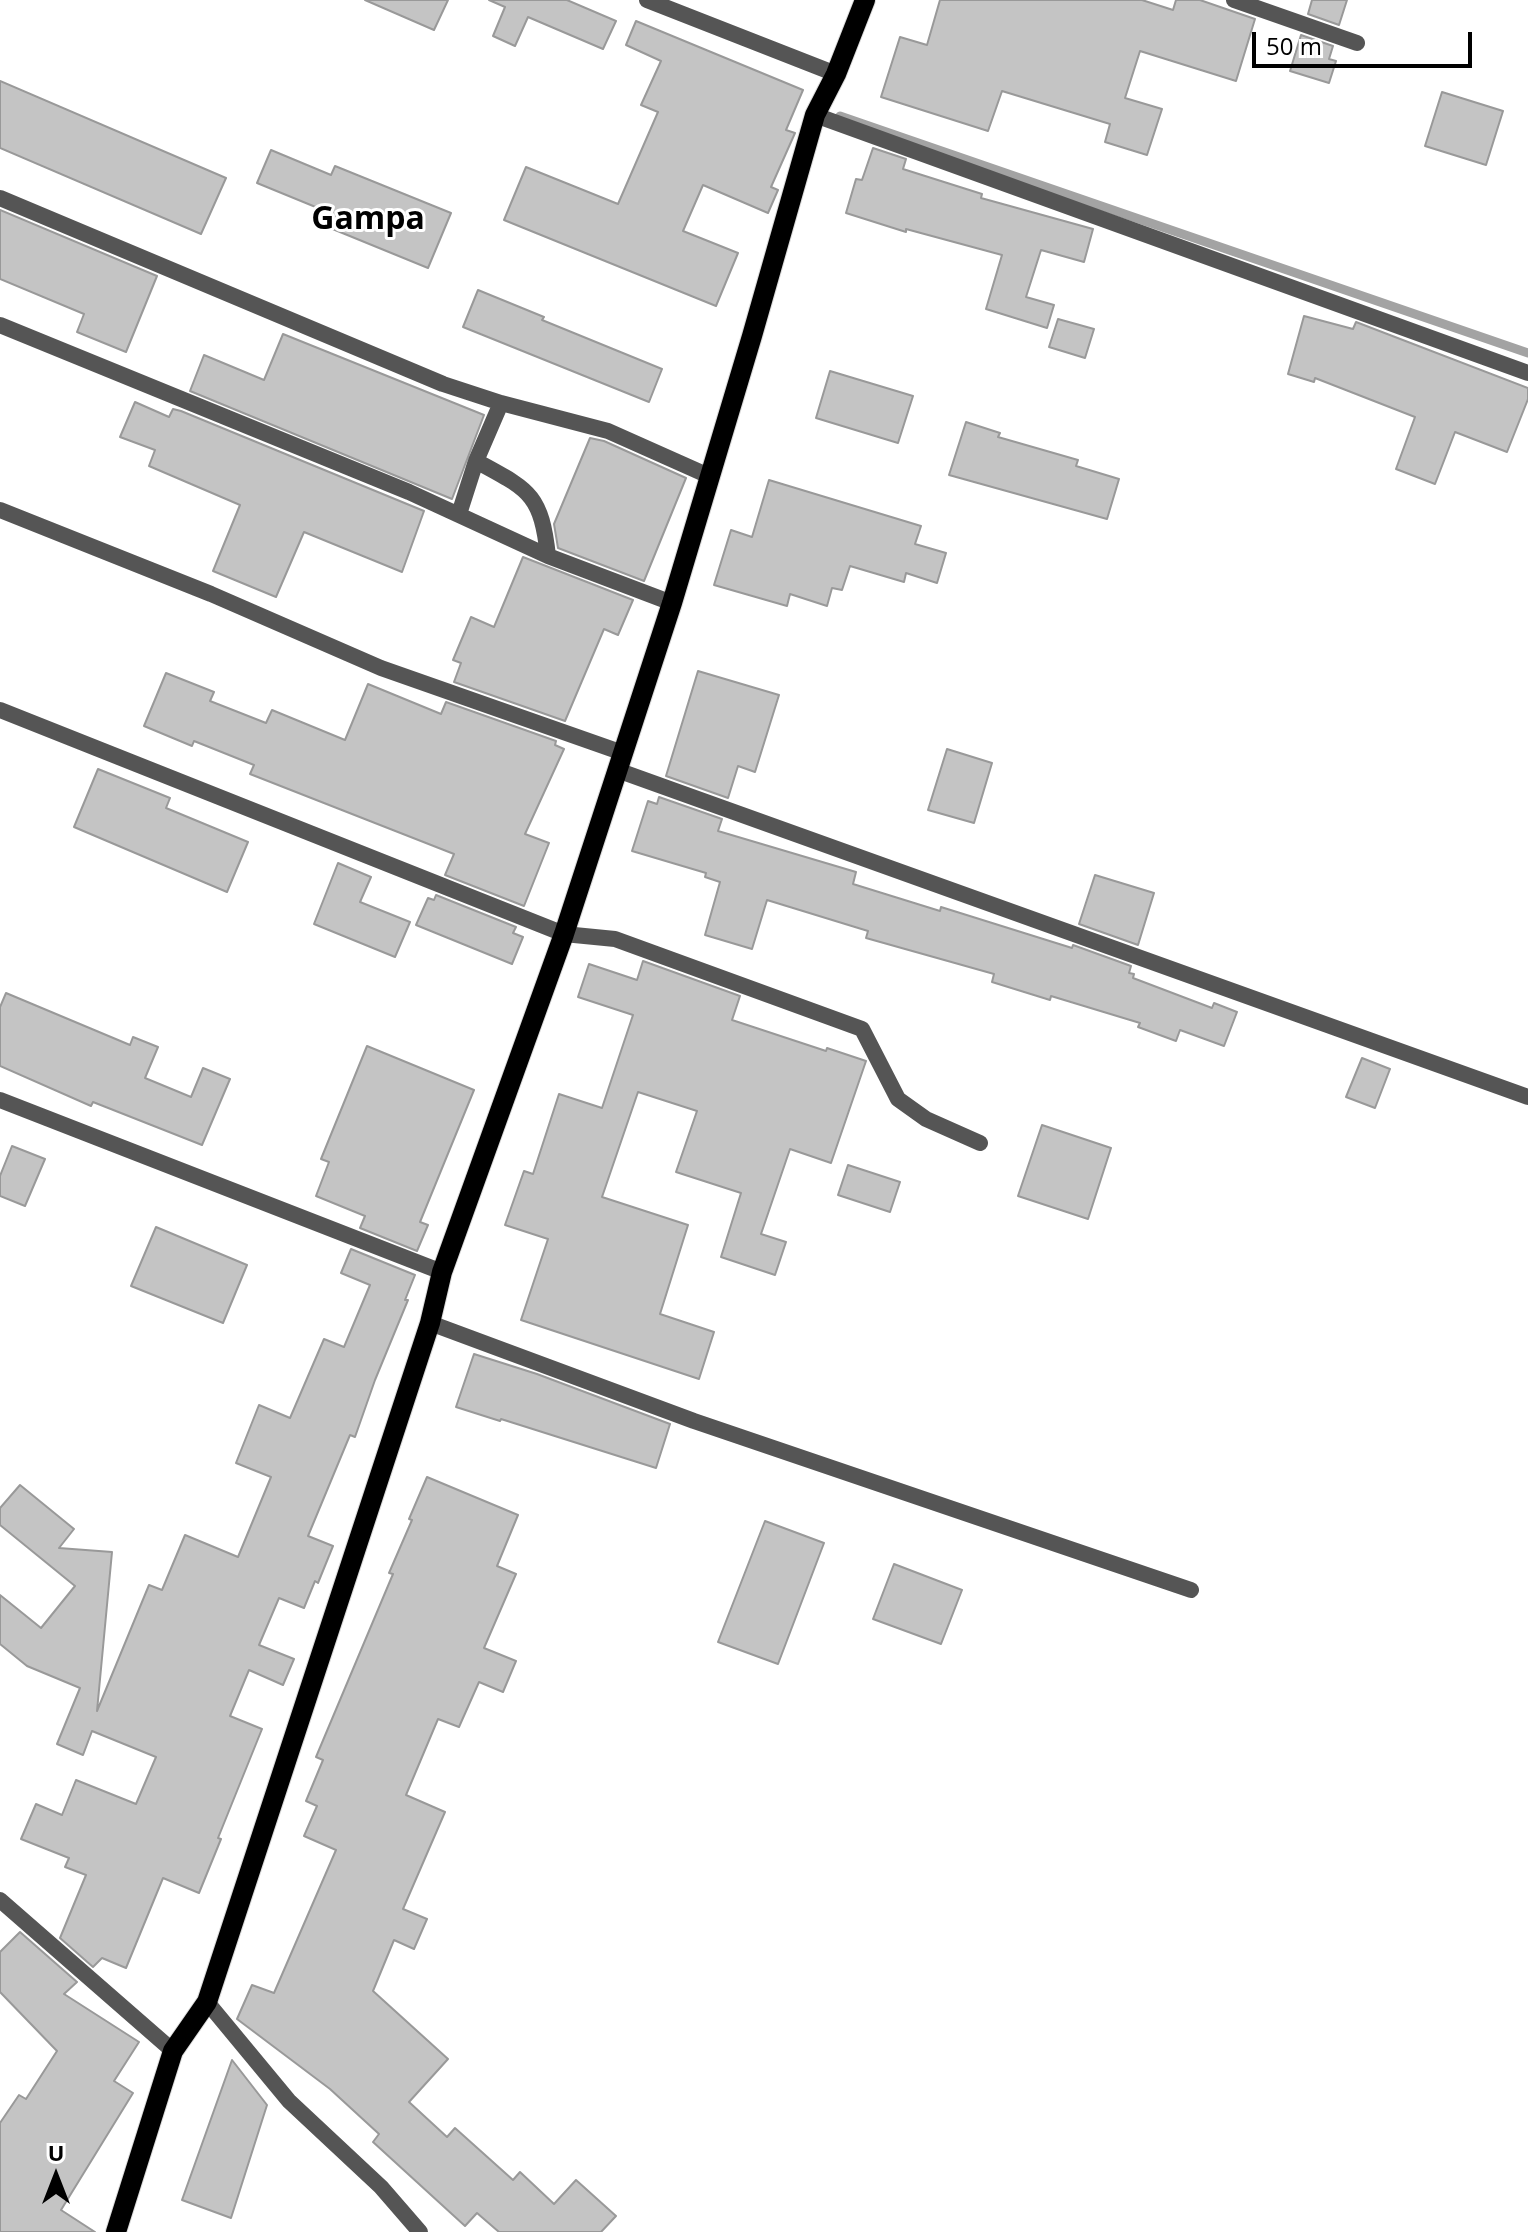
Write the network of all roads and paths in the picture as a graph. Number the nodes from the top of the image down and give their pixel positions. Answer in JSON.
{"nodes":[{"id":1,"x":647,"y":0,"type":"edge"},
{"id":2,"x":865,"y":0,"type":"edge"},
{"id":3,"x":1234,"y":0,"type":"edge"},
{"id":4,"x":1357,"y":43,"type":"dead end"},
{"id":5,"x":836,"y":74,"type":"junction"},
{"id":6,"x":815,"y":115,"type":"junction"},
{"id":7,"x":0,"y":198,"type":"edge"},
{"id":8,"x":0,"y":325,"type":"edge"},
{"id":9,"x":1528,"y":373,"type":"edge"},
{"id":10,"x":501,"y":403,"type":"junction"},
{"id":11,"x":476,"y":461,"type":"junction"},
{"id":12,"x":709,"y":476,"type":"junction"},
{"id":13,"x":0,"y":510,"type":"edge"},
{"id":14,"x":459,"y":514,"type":"junction"},
{"id":15,"x":548,"y":556,"type":"junction"},
{"id":16,"x":672,"y":603,"type":"junction"},
{"id":17,"x":0,"y":710,"type":"edge"},
{"id":18,"x":620,"y":762,"type":"junction"},
{"id":19,"x":564,"y":934,"type":"junction"},
{"id":20,"x":1528,"y":1097,"type":"edge"},
{"id":21,"x":0,"y":1100,"type":"edge"},
{"id":22,"x":980,"y":1143,"type":"dead end"},
{"id":23,"x":442,"y":1272,"type":"junction"},
{"id":24,"x":430,"y":1323,"type":"junction"},
{"id":25,"x":1191,"y":1590,"type":"dead end"},
{"id":26,"x":0,"y":1900,"type":"edge"},
{"id":27,"x":207,"y":2002,"type":"junction"},
{"id":28,"x":173,"y":2051,"type":"junction"},
{"id":29,"x":116,"y":2232,"type":"edge"},
{"id":30,"x":420,"y":2232,"type":"edge"}],
"edges":[{"from":1,"to":5,"type":"street"},
{"from":2,"to":5,"type":"main road"},
{"from":3,"to":4,"type":"street"},
{"from":5,"to":6,"type":"main road"},
{"from":6,"to":9,"type":"street"},
{"from":6,"to":12,"type":"main road"},
{"from":7,"to":10,"type":"street"},
{"from":8,"to":14,"type":"street"},
{"from":10,"to":11,"type":"street"},
{"from":10,"to":12,"type":"street"},
{"from":11,"to":14,"type":"street"},
{"from":11,"to":15,"type":"street"},
{"from":12,"to":16,"type":"main road"},
{"from":13,"to":18,"type":"street"},
{"from":14,"to":15,"type":"street"},
{"from":15,"to":16,"type":"street"},
{"from":16,"to":18,"type":"main road"},
{"from":17,"to":19,"type":"street"},
{"from":18,"to":19,"type":"main road"},
{"from":18,"to":20,"type":"street"},
{"from":19,"to":22,"type":"street"},
{"from":19,"to":23,"type":"main road"},
{"from":21,"to":23,"type":"street"},
{"from":23,"to":24,"type":"main road"},
{"from":24,"to":25,"type":"street"},
{"from":24,"to":27,"type":"main road"},
{"from":26,"to":28,"type":"street"},
{"from":27,"to":28,"type":"main road"},
{"from":27,"to":30,"type":"street"},
{"from":28,"to":29,"type":"main road"}]}
